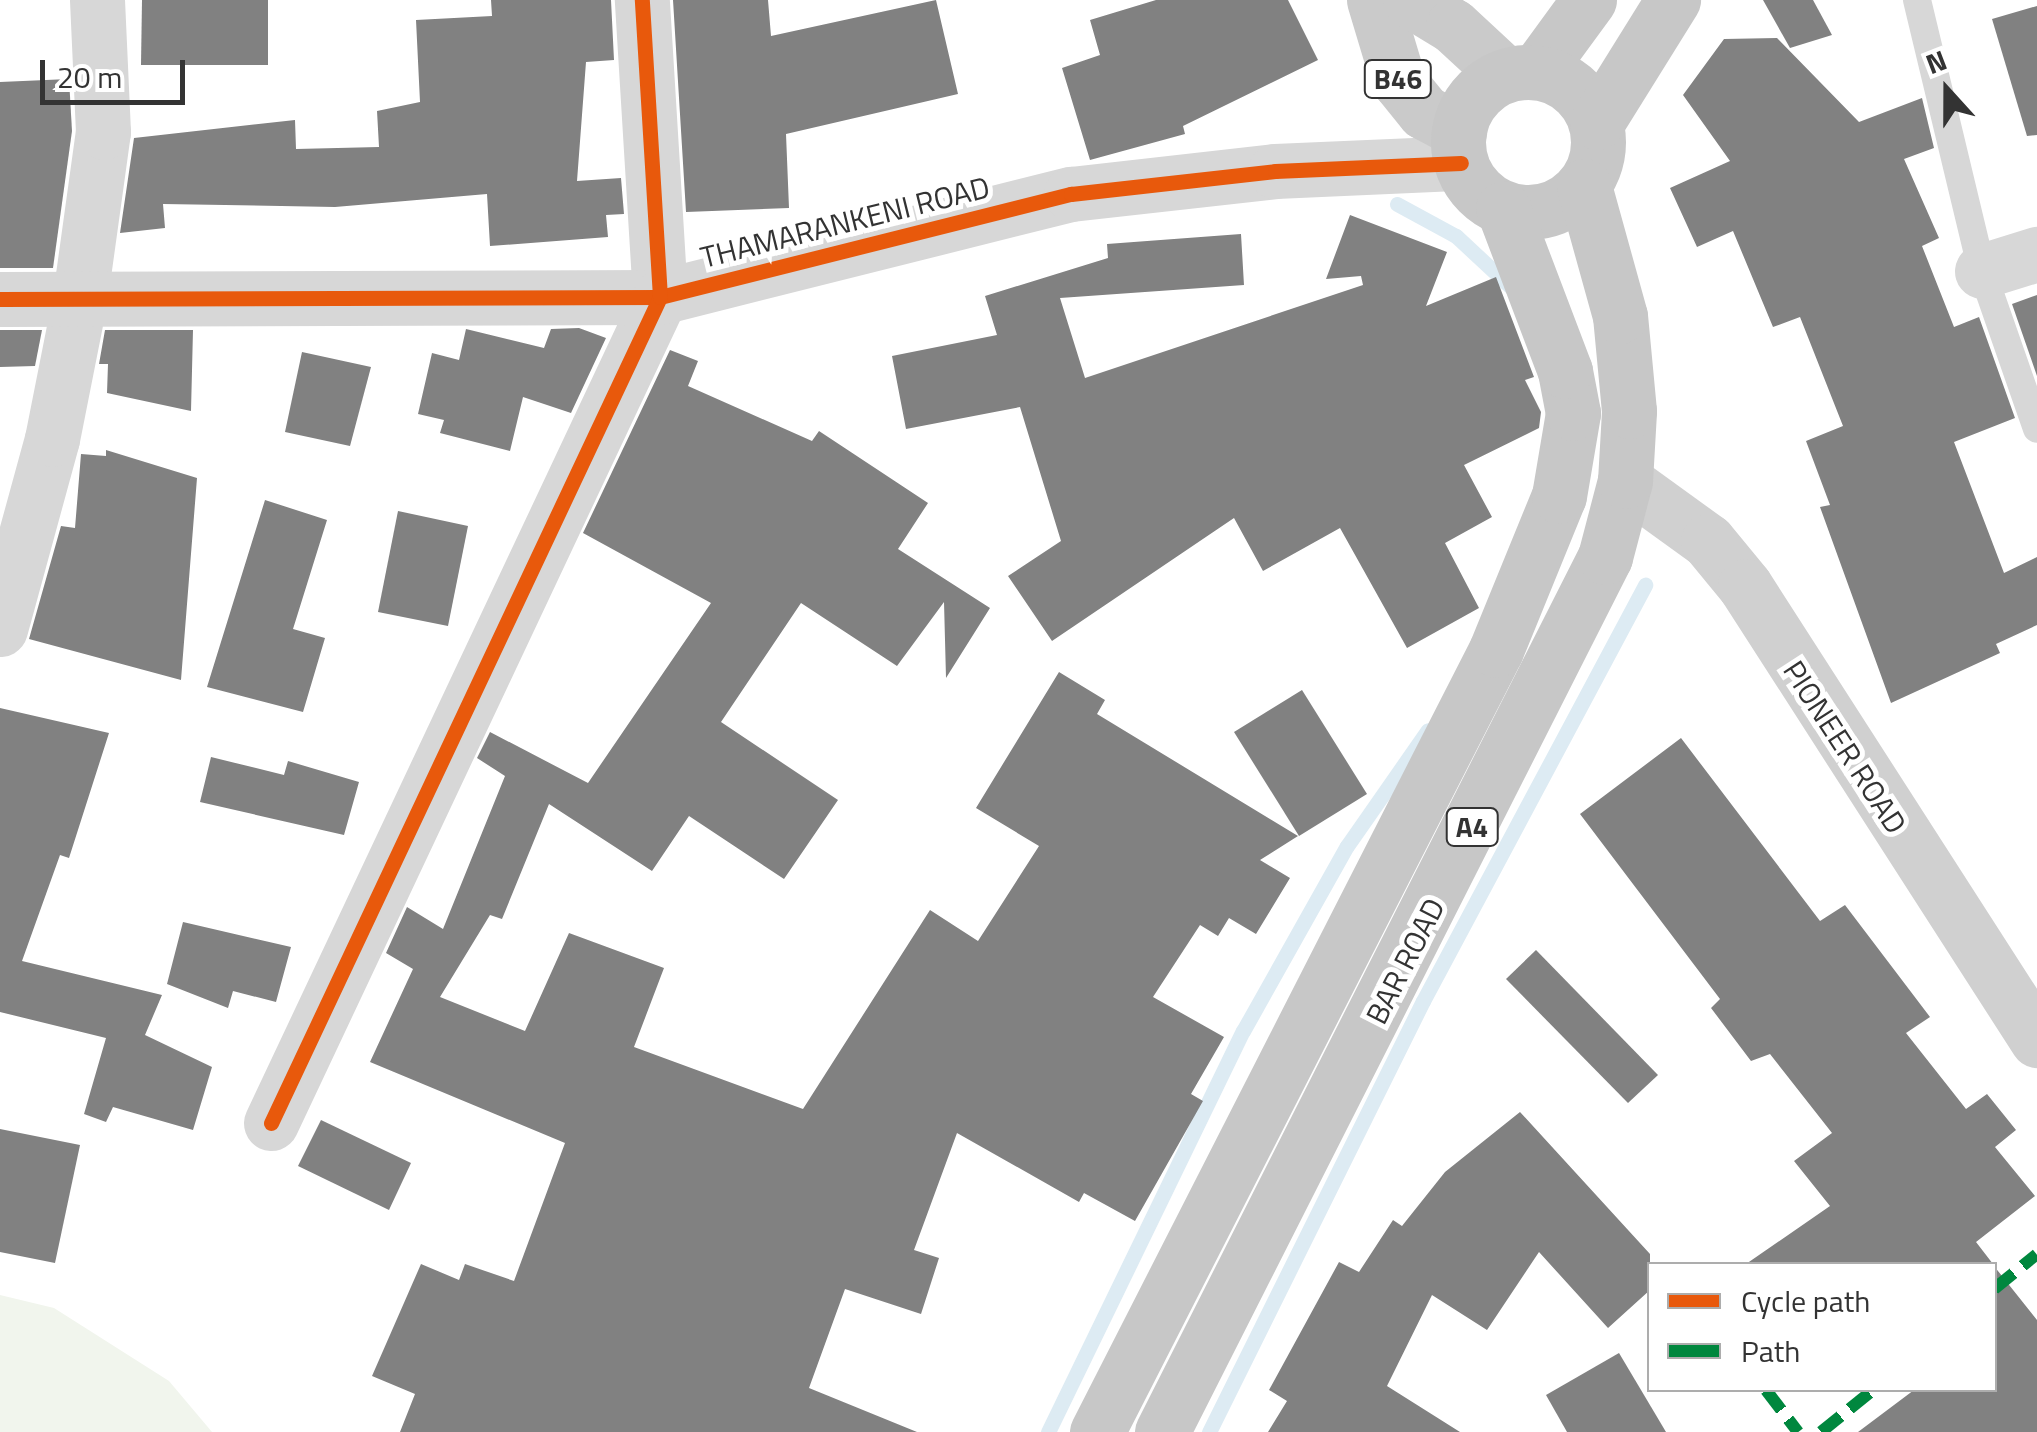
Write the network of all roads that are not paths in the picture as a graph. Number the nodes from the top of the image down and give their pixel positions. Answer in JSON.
{"nodes":[{"id":1,"x":97,"y":0,"type":"edge"},
{"id":2,"x":642,"y":0,"type":"edge"},
{"id":3,"x":1374,"y":0,"type":"edge"},
{"id":4,"x":1410,"y":0,"type":"edge"},
{"id":5,"x":1589,"y":0,"type":"edge"},
{"id":6,"x":1673,"y":0,"type":"edge"},
{"id":7,"x":1917,"y":0,"type":"edge"},
{"id":8,"x":1521,"y":73,"type":"junction"},
{"id":9,"x":1597,"y":122,"type":"junction"},
{"id":10,"x":1460,"y":147,"type":"junction"},
{"id":11,"x":1584,"y":186,"type":"junction"},
{"id":12,"x":1503,"y":208,"type":"junction"},
{"id":13,"x":2037,"y":254,"type":"edge"},
{"id":14,"x":1982,"y":272,"type":"junction"},
{"id":15,"x":80,"y":296,"type":"junction"},
{"id":16,"x":660,"y":297,"type":"junction"},
{"id":17,"x":0,"y":299,"type":"edge"},
{"id":18,"x":2037,"y":429,"type":"edge"},
{"id":19,"x":1625,"y":481,"type":"junction"},
{"id":20,"x":0,"y":629,"type":"edge"},
{"id":21,"x":2037,"y":1040,"type":"edge"},
{"id":22,"x":272,"y":1123,"type":"dead end"},
{"id":23,"x":1097,"y":1432,"type":"edge"},
{"id":24,"x":1162,"y":1432,"type":"edge"}],
"edges":[{"from":1,"to":15,"type":"street"},
{"from":2,"to":16,"type":"street"},
{"from":3,"to":10,"type":"main road","number":"B46"},
{"from":4,"to":8,"type":"main road","number":"B46"},
{"from":5,"to":8,"type":"highway"},
{"from":6,"to":9,"type":"highway"},
{"from":7,"to":14,"type":"lane"},
{"from":8,"to":9,"type":"highway"},
{"from":8,"to":10,"type":"highway"},
{"from":9,"to":11,"type":"highway"},
{"from":10,"to":12,"type":"highway"},
{"from":10,"to":16,"type":"street","name":"THAMARANKENI ROAD"},
{"from":11,"to":12,"type":"highway"},
{"from":11,"to":19,"type":"highway","name":"BAR ROAD","number":"A4"},
{"from":12,"to":23,"type":"highway","name":"BAR ROAD","number":"A4"},
{"from":13,"to":14,"type":"street"},
{"from":14,"to":18,"type":"lane"},
{"from":15,"to":16,"type":"street","name":"THAMARANKENI ROAD"},
{"from":15,"to":17,"type":"street","name":"THAMARANKENI ROAD"},
{"from":15,"to":20,"type":"street"},
{"from":16,"to":22,"type":"street"},
{"from":19,"to":21,"type":"main road","name":"PIONEER ROAD"},
{"from":19,"to":24,"type":"highway","name":"BAR ROAD","number":"A4"}]}
